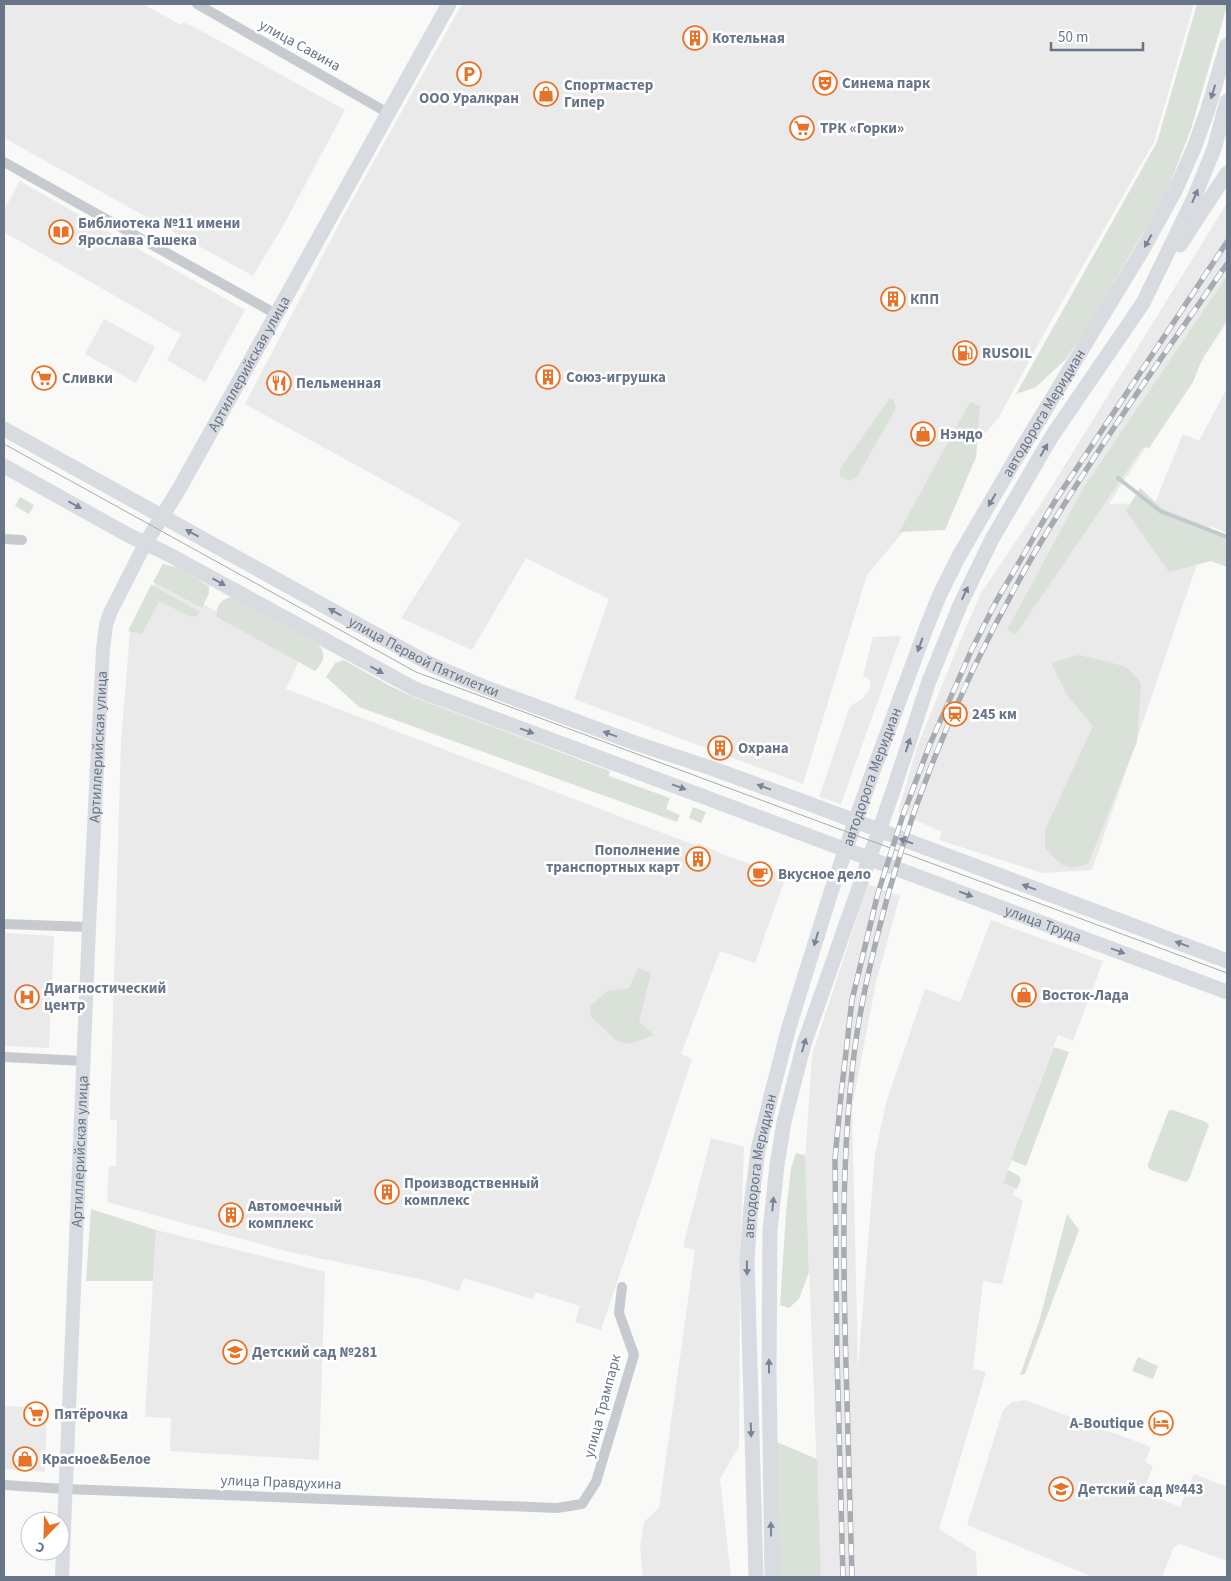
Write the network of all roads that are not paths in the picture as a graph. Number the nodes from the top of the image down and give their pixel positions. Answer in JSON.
{"nodes":[{"id":1,"x":197,"y":4,"type":"edge"},
{"id":2,"x":449,"y":4,"type":"edge"},
{"id":3,"x":1227,"y":46,"type":"edge"},
{"id":4,"x":1227,"y":101,"type":"edge"},
{"id":5,"x":388,"y":112,"type":"junction"},
{"id":6,"x":4,"y":162,"type":"edge"},
{"id":7,"x":1227,"y":172,"type":"edge"},
{"id":8,"x":1143,"y":303,"type":"junction"},
{"id":9,"x":276,"y":314,"type":"junction"},
{"id":10,"x":4,"y":429,"type":"edge"},
{"id":11,"x":4,"y":466,"type":"edge"},
{"id":12,"x":161,"y":516,"type":"junction"},
{"id":13,"x":4,"y":539,"type":"edge"},
{"id":14,"x":22,"y":540,"type":"dead end"},
{"id":15,"x":145,"y":544,"type":"junction"},
{"id":16,"x":869,"y":827,"type":"joint"},
{"id":17,"x":858,"y":854,"type":"joint"},
{"id":18,"x":4,"y":924,"type":"edge"},
{"id":19,"x":89,"y":927,"type":"junction"},
{"id":20,"x":1227,"y":961,"type":"edge"},
{"id":21,"x":1227,"y":992,"type":"edge"},
{"id":22,"x":4,"y":1057,"type":"edge"},
{"id":23,"x":83,"y":1061,"type":"junction"},
{"id":24,"x":622,"y":1287,"type":"dead end"},
{"id":25,"x":4,"y":1485,"type":"edge"},
{"id":26,"x":66,"y":1489,"type":"junction"},
{"id":27,"x":557,"y":1508,"type":"joint"},
{"id":28,"x":62,"y":1577,"type":"edge"},
{"id":29,"x":756,"y":1577,"type":"edge"},
{"id":30,"x":772,"y":1577,"type":"edge"}],
"edges":[{"from":1,"to":5,"type":"street","name":"улица Савина"},
{"from":2,"to":5,"type":"main road","name":"Артиллерийская улица"},
{"from":3,"to":29,"type":"main road","name":"автодорога Меридиан","one_way":true},
{"from":8,"to":4,"type":"main road","name":"автодорога Меридиан","one_way":true},
{"from":5,"to":9,"type":"main road","name":"Артиллерийская улица"},
{"from":6,"to":9,"type":"street"},
{"from":7,"to":8,"type":"main road"},
{"from":30,"to":8,"type":"main road","name":"автодорога Меридиан","one_way":true},
{"from":9,"to":12,"type":"main road","name":"Артиллерийская улица"},
{"from":10,"to":12,"type":"main road","name":"улица Первой Пятилетки"},
{"from":11,"to":15,"type":"main road","name":"улица Первой Пятилетки","one_way":true},
{"from":12,"to":15,"type":"main road","name":"Артиллерийская улица"},
{"from":16,"to":12,"type":"main road","name":"улица Первой Пятилетки","one_way":true},
{"from":13,"to":14,"type":"street"},
{"from":15,"to":17,"type":"main road","name":"улица Первой Пятилетки","one_way":true},
{"from":15,"to":19,"type":"street","name":"Артиллерийская улица"},
{"from":20,"to":16,"type":"main road","name":"улица Труда","one_way":true},
{"from":17,"to":21,"type":"main road","name":"улица Труда","one_way":true},
{"from":18,"to":19,"type":"street"},
{"from":19,"to":23,"type":"street","name":"Артиллерийская улица"},
{"from":22,"to":23,"type":"street"},
{"from":23,"to":26,"type":"street","name":"Артиллерийская улица"},
{"from":24,"to":27,"type":"street","name":"улица Трампарк"},
{"from":25,"to":26,"type":"street","name":"улица Правдухина"},
{"from":26,"to":27,"type":"street","name":"улица Правдухина"},
{"from":26,"to":28,"type":"street","name":"Артиллерийская улица"}]}
